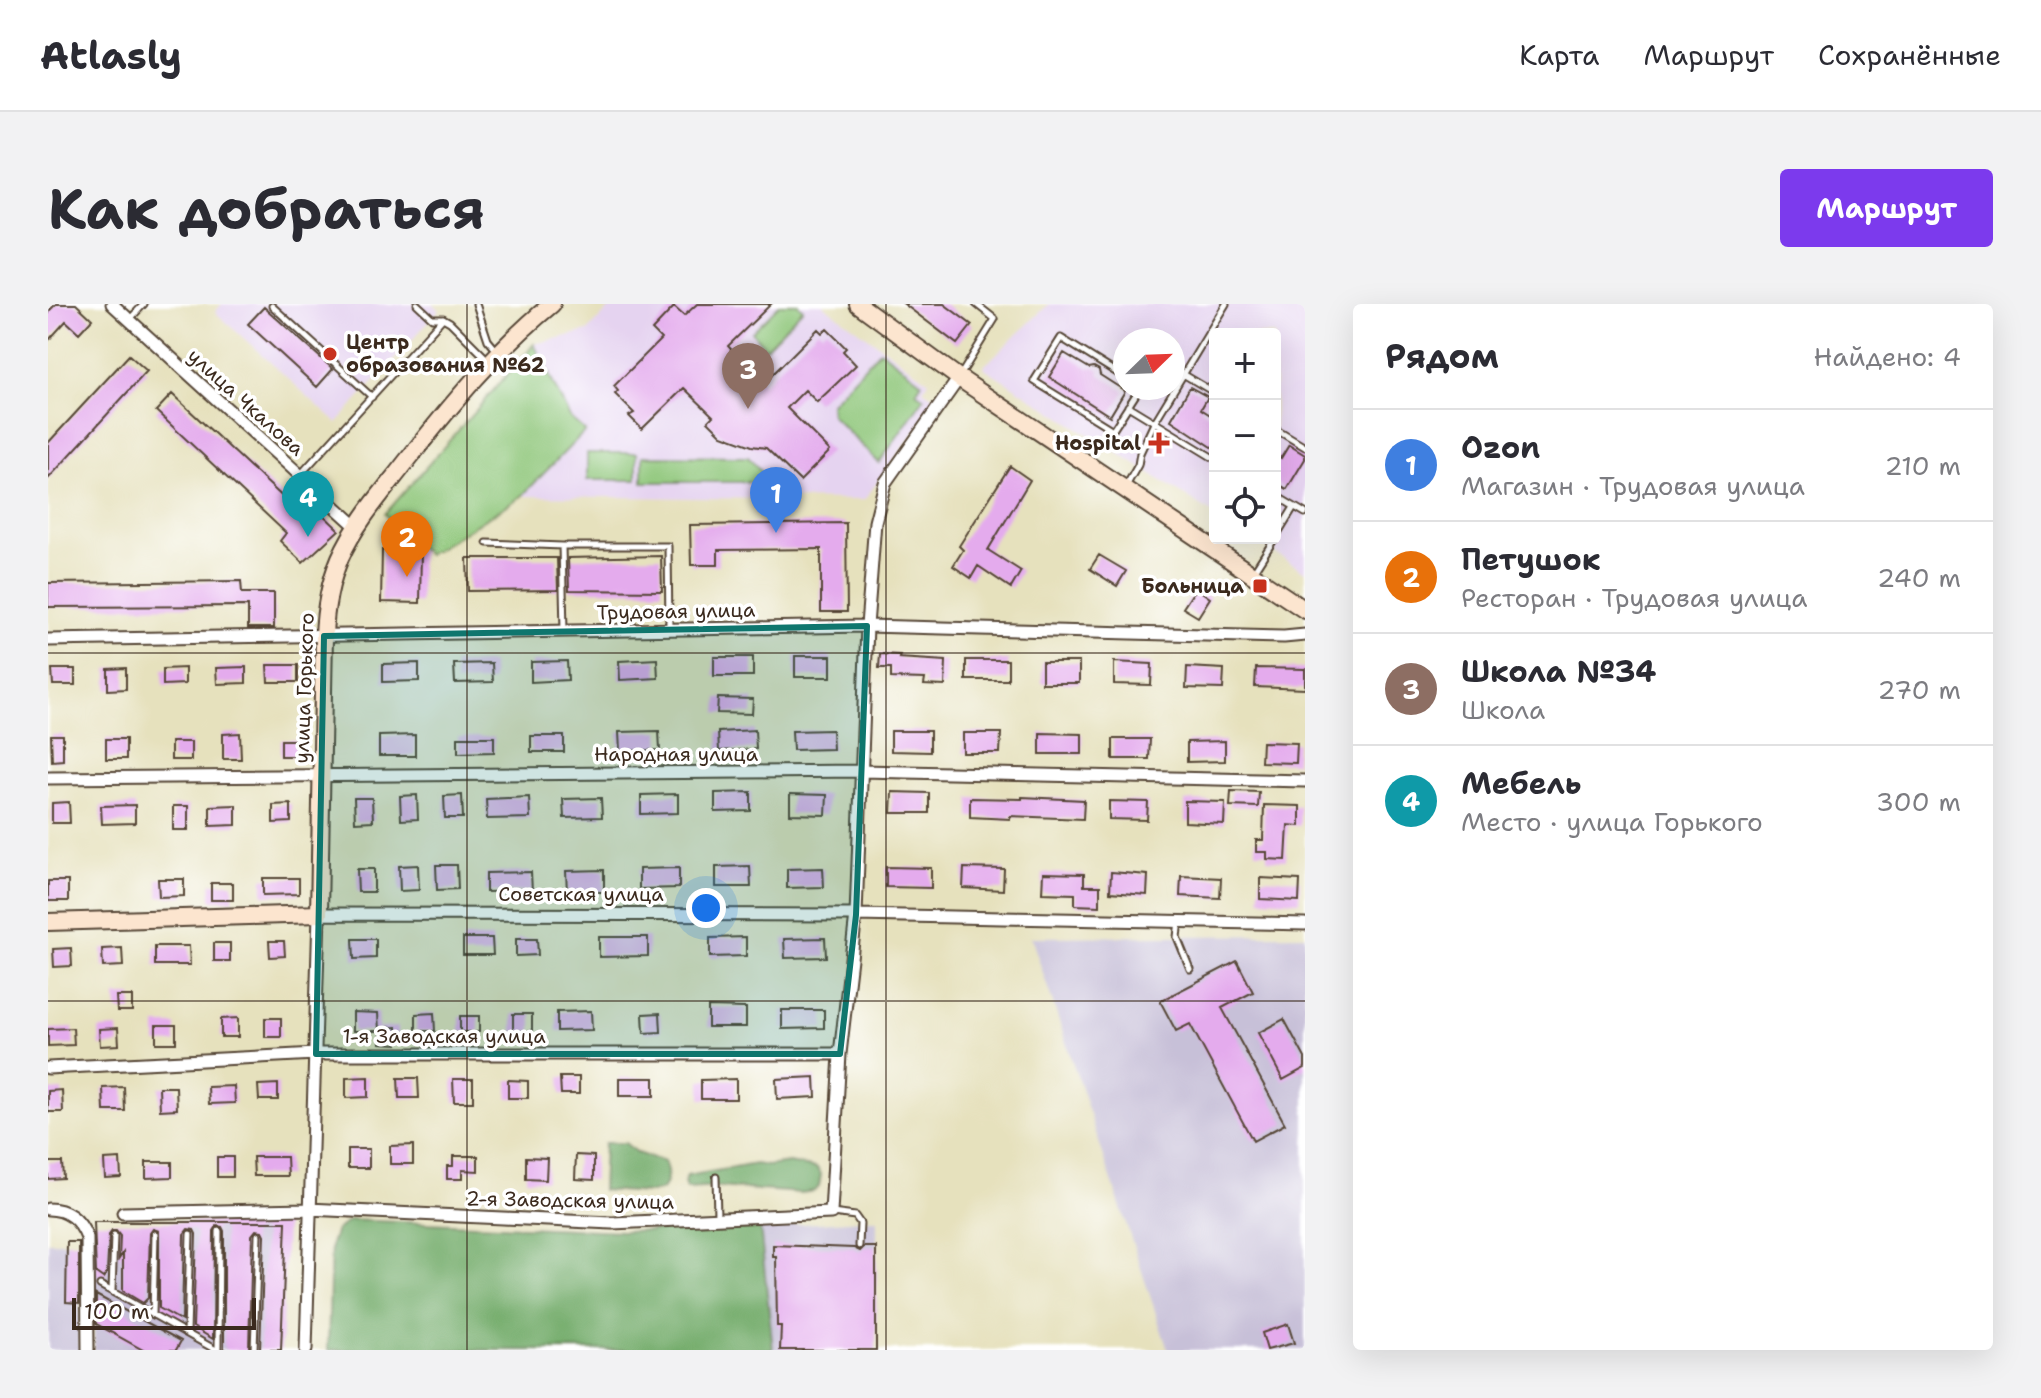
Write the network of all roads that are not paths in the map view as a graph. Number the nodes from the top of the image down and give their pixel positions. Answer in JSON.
{"nodes":[{"id":1,"x":112,"y":304,"type":"edge"},
{"id":2,"x":144,"y":304,"type":"edge"},
{"id":3,"x":417,"y":304,"type":"edge"},
{"id":4,"x":476,"y":304,"type":"edge"},
{"id":5,"x":552,"y":304,"type":"edge"},
{"id":6,"x":858,"y":304,"type":"edge"},
{"id":7,"x":976,"y":304,"type":"edge"},
{"id":8,"x":1222,"y":305,"type":"edge"},
{"id":9,"x":272,"y":306,"type":"dead end"},
{"id":10,"x":443,"y":318,"type":"junction"},
{"id":11,"x":129,"y":320,"type":"junction"},
{"id":12,"x":494,"y":357,"type":"junction"},
{"id":13,"x":1113,"y":370,"type":"edge"},
{"id":14,"x":1185,"y":370,"type":"edge"},
{"id":15,"x":1185,"y":375,"type":"edge"},
{"id":16,"x":959,"y":378,"type":"junction"},
{"id":17,"x":1209,"y":389,"type":"edge"},
{"id":18,"x":372,"y":397,"type":"junction"},
{"id":19,"x":1132,"y":400,"type":"edge"},
{"id":20,"x":1168,"y":400,"type":"edge"},
{"id":21,"x":1128,"y":406,"type":"junction"},
{"id":22,"x":1154,"y":423,"type":"junction"},
{"id":23,"x":1281,"y":433,"type":"edge"},
{"id":24,"x":1305,"y":447,"type":"edge"},
{"id":25,"x":1209,"y":455,"type":"edge"},
{"id":26,"x":300,"y":476,"type":"junction"},
{"id":27,"x":1124,"y":490,"type":"junction"},
{"id":28,"x":1281,"y":499,"type":"edge"},
{"id":29,"x":1294,"y":507,"type":"junction"},
{"id":30,"x":1305,"y":513,"type":"edge"},
{"id":31,"x":357,"y":527,"type":"junction"},
{"id":32,"x":1281,"y":528,"type":"edge"},
{"id":33,"x":487,"y":543,"type":"dead end"},
{"id":34,"x":1271,"y":544,"type":"edge"},
{"id":35,"x":562,"y":546,"type":"junction"},
{"id":36,"x":1253,"y":574,"type":"junction"},
{"id":37,"x":1305,"y":610,"type":"edge"},
{"id":38,"x":867,"y":626,"type":"junction"},
{"id":39,"x":669,"y":629,"type":"junction"},
{"id":40,"x":564,"y":631,"type":"junction"},
{"id":41,"x":1305,"y":635,"type":"edge"},
{"id":42,"x":324,"y":636,"type":"junction"},
{"id":43,"x":48,"y":640,"type":"edge"},
{"id":44,"x":862,"y":771,"type":"junction"},
{"id":45,"x":321,"y":774,"type":"junction"},
{"id":46,"x":48,"y":778,"type":"edge"},
{"id":47,"x":1305,"y":781,"type":"edge"},
{"id":48,"x":319,"y":914,"type":"junction"},
{"id":49,"x":856,"y":915,"type":"junction"},
{"id":50,"x":1179,"y":921,"type":"junction"},
{"id":51,"x":48,"y":922,"type":"edge"},
{"id":52,"x":1305,"y":924,"type":"edge"},
{"id":53,"x":1190,"y":969,"type":"dead end"},
{"id":54,"x":316,"y":1054,"type":"junction"},
{"id":55,"x":840,"y":1054,"type":"junction"},
{"id":56,"x":48,"y":1068,"type":"edge"},
{"id":57,"x":716,"y":1177,"type":"dead end"},
{"id":58,"x":48,"y":1209,"type":"edge"},
{"id":59,"x":308,"y":1209,"type":"junction"},
{"id":60,"x":123,"y":1213,"type":"dead end"},
{"id":61,"x":831,"y":1213,"type":"junction"},
{"id":62,"x":717,"y":1218,"type":"junction"},
{"id":63,"x":219,"y":1231,"type":"dead end"},
{"id":64,"x":155,"y":1234,"type":"dead end"},
{"id":65,"x":190,"y":1234,"type":"dead end"},
{"id":66,"x":258,"y":1235,"type":"dead end"},
{"id":67,"x":114,"y":1236,"type":"dead end"},
{"id":68,"x":859,"y":1246,"type":"dead end"},
{"id":69,"x":100,"y":1285,"type":"dead end"},
{"id":70,"x":112,"y":1292,"type":"junction"},
{"id":71,"x":153,"y":1315,"type":"junction"},
{"id":72,"x":187,"y":1334,"type":"junction"},
{"id":73,"x":88,"y":1350,"type":"edge"},
{"id":74,"x":217,"y":1350,"type":"edge"},
{"id":75,"x":254,"y":1350,"type":"edge"},
{"id":76,"x":306,"y":1350,"type":"edge"}],
"edges":[{"from":1,"to":11,"type":"street","name":"улица Чкалова"},
{"from":2,"to":11,"type":"lane"},
{"from":3,"to":10,"type":"lane"},
{"from":4,"to":12,"type":"lane"},
{"from":5,"to":12,"type":"street","name":"улица Горького"},
{"from":6,"to":16,"type":"street"},
{"from":7,"to":16,"type":"lane"},
{"from":8,"to":14,"type":"lane"},
{"from":9,"to":18,"type":"lane"},
{"from":10,"to":12,"type":"lane"},
{"from":10,"to":18,"type":"lane"},
{"from":11,"to":26,"type":"street","name":"улица Чкалова"},
{"from":12,"to":31,"type":"street","name":"улица Горького"},
{"from":13,"to":21,"type":"lane"},
{"from":15,"to":17,"type":"lane"},
{"from":16,"to":27,"type":"street"},
{"from":16,"to":38,"type":"street"},
{"from":18,"to":26,"type":"lane"},
{"from":19,"to":21,"type":"lane"},
{"from":20,"to":22,"type":"lane"},
{"from":21,"to":22,"type":"lane"},
{"from":22,"to":25,"type":"lane"},
{"from":22,"to":27,"type":"lane"},
{"from":23,"to":24,"type":"lane"},
{"from":26,"to":31,"type":"street","name":"улица Чкалова"},
{"from":27,"to":36,"type":"street"},
{"from":28,"to":29,"type":"lane"},
{"from":29,"to":30,"type":"lane"},
{"from":29,"to":32,"type":"lane"},
{"from":31,"to":42,"type":"street","name":"улица Горького"},
{"from":33,"to":35,"type":"lane"},
{"from":34,"to":36,"type":"lane"},
{"from":35,"to":39,"type":"lane"},
{"from":35,"to":40,"type":"lane"},
{"from":36,"to":37,"type":"street"},
{"from":38,"to":39,"type":"street","name":"Трудовая улица"},
{"from":38,"to":41,"type":"street","name":"Трудовая улица"},
{"from":38,"to":44,"type":"street"},
{"from":39,"to":40,"type":"street","name":"Трудовая улица"},
{"from":40,"to":42,"type":"street","name":"Трудовая улица"},
{"from":42,"to":43,"type":"street","name":"Трудовая улица"},
{"from":42,"to":45,"type":"street","name":"улица Горького"},
{"from":44,"to":45,"type":"street","name":"Народная улица"},
{"from":44,"to":47,"type":"street","name":"Народная улица"},
{"from":44,"to":49,"type":"street"},
{"from":45,"to":46,"type":"street","name":"Народная улица"},
{"from":45,"to":48,"type":"street","name":"улица Горького"},
{"from":48,"to":49,"type":"street","name":"Советская улица"},
{"from":48,"to":51,"type":"street","name":"Советская улица"},
{"from":48,"to":54,"type":"street"},
{"from":49,"to":50,"type":"street","name":"Советская улица"},
{"from":49,"to":55,"type":"street"},
{"from":50,"to":52,"type":"street","name":"Советская улица"},
{"from":50,"to":53,"type":"lane"},
{"from":54,"to":55,"type":"street","name":"1-я Заводская улица"},
{"from":54,"to":56,"type":"street","name":"1-я Заводская улица"},
{"from":54,"to":59,"type":"street"},
{"from":55,"to":61,"type":"street"},
{"from":57,"to":62,"type":"lane"},
{"from":58,"to":73,"type":"street"},
{"from":59,"to":60,"type":"street","name":"2-я Заводская улица"},
{"from":59,"to":62,"type":"street","name":"2-я Заводская улица"},
{"from":59,"to":76,"type":"street"},
{"from":61,"to":62,"type":"street","name":"2-я Заводская улица"},
{"from":61,"to":68,"type":"lane"},
{"from":63,"to":74,"type":"lane"},
{"from":64,"to":71,"type":"lane"},
{"from":65,"to":72,"type":"lane"},
{"from":66,"to":75,"type":"lane"},
{"from":67,"to":70,"type":"lane"},
{"from":69,"to":70,"type":"lane"},
{"from":70,"to":71,"type":"lane"},
{"from":71,"to":72,"type":"lane"},
{"from":72,"to":74,"type":"lane"}]}
